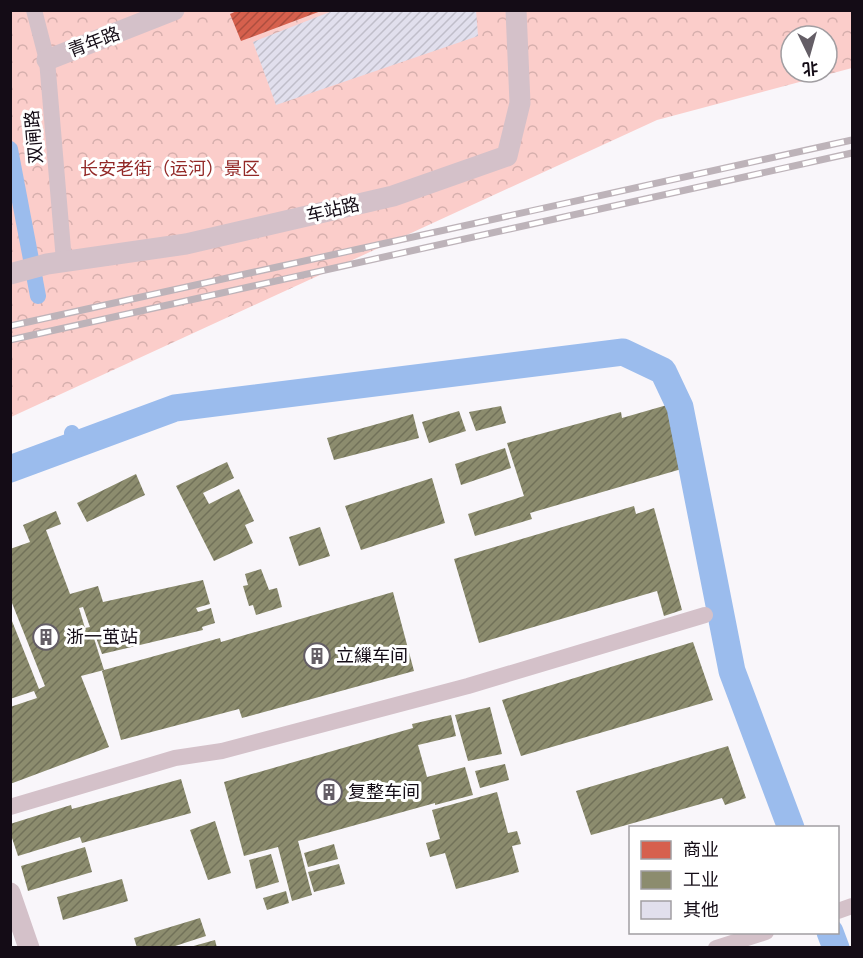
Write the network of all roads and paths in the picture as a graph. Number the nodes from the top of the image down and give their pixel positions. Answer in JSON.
{"nodes":[{"id":1,"x":34,"y":10,"type":"edge"},
{"id":2,"x":174,"y":10,"type":"edge"},
{"id":3,"x":516,"y":10,"type":"edge"},
{"id":4,"x":47,"y":60,"type":"junction"},
{"id":5,"x":55,"y":262,"type":"junction"},
{"id":6,"x":10,"y":274,"type":"edge"},
{"id":7,"x":705,"y":615,"type":"dead end"},
{"id":8,"x":10,"y":807,"type":"edge"},
{"id":9,"x":10,"y":892,"type":"edge"},
{"id":10,"x":763,"y":934,"type":"edge"},
{"id":11,"x":29,"y":948,"type":"edge"},
{"id":12,"x":716,"y":948,"type":"edge"}],
"edges":[{"from":1,"to":4,"type":"street","name":"双闸路"},
{"from":2,"to":4,"type":"street","name":"青年路"},
{"from":3,"to":5,"type":"street","name":"车站路"},
{"from":4,"to":5,"type":"street","name":"双闸路"},
{"from":5,"to":6,"type":"street","name":"车站路"},
{"from":7,"to":8,"type":"street"},
{"from":9,"to":11,"type":"street"},
{"from":10,"to":12,"type":"street"}]}
